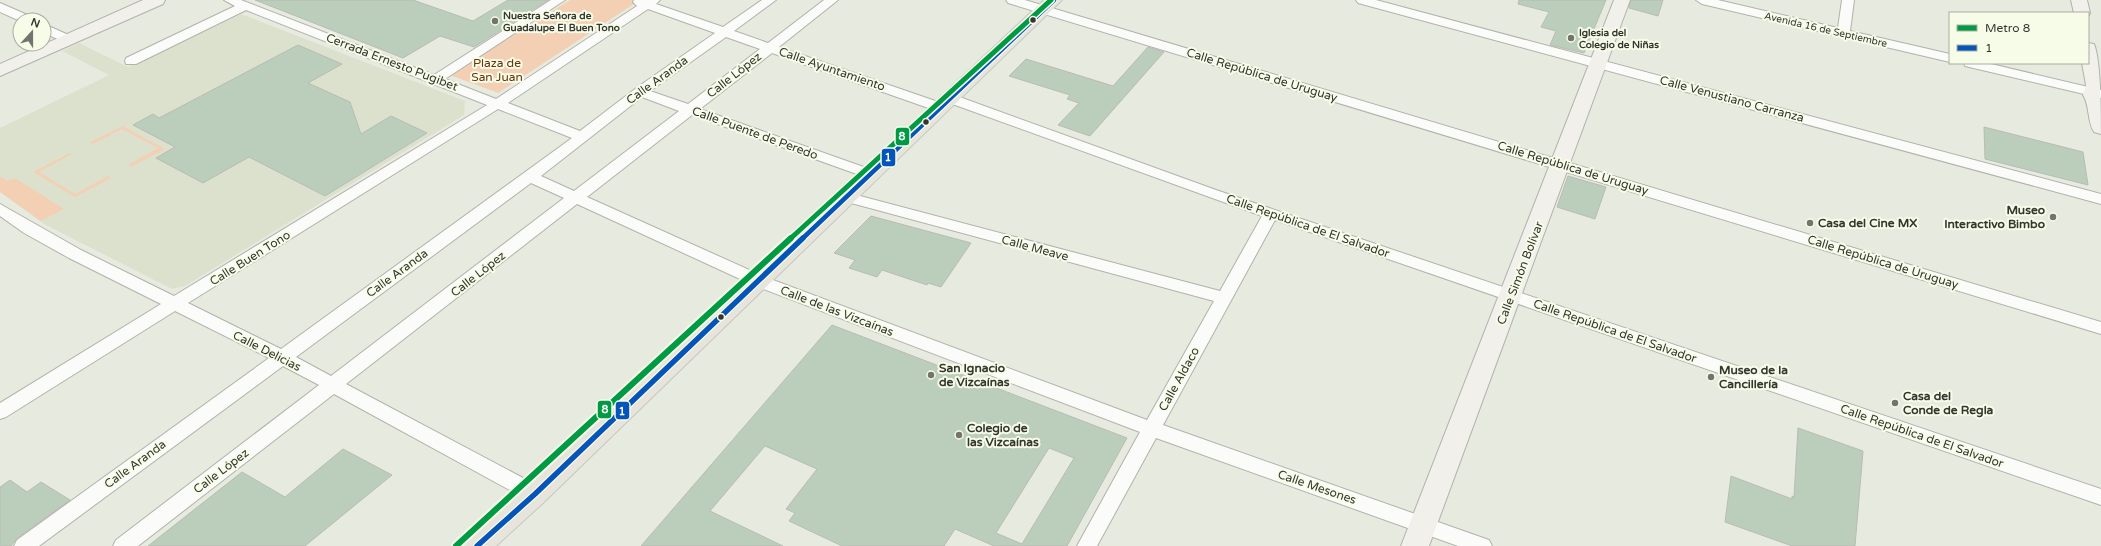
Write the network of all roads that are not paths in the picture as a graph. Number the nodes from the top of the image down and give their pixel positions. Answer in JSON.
{"nodes":[{"id":1,"x":157,"y":0,"type":"edge"},
{"id":2,"x":230,"y":0,"type":"edge"},
{"id":3,"x":559,"y":0,"type":"edge"},
{"id":4,"x":634,"y":0,"type":"edge"},
{"id":5,"x":770,"y":0,"type":"edge"},
{"id":6,"x":832,"y":0,"type":"edge"},
{"id":7,"x":1012,"y":0,"type":"edge"},
{"id":8,"x":1362,"y":0,"type":"edge"},
{"id":9,"x":1622,"y":0,"type":"edge"},
{"id":10,"x":1702,"y":0,"type":"edge"},
{"id":11,"x":1848,"y":0,"type":"edge"},
{"id":12,"x":2079,"y":0,"type":"edge"},
{"id":13,"x":650,"y":2,"type":"edge"},
{"id":14,"x":1384,"y":3,"type":"edge"},
{"id":15,"x":1049,"y":5,"type":"edge"},
{"id":16,"x":245,"y":6,"type":"junction"},
{"id":17,"x":0,"y":7,"type":"edge"},
{"id":18,"x":2082,"y":12,"type":"edge"},
{"id":19,"x":12,"y":13,"type":"edge"},
{"id":20,"x":52,"y":32,"type":"edge"},
{"id":21,"x":724,"y":32,"type":"junction"},
{"id":22,"x":1843,"y":33,"type":"junction"},
{"id":23,"x":69,"y":40,"type":"junction"},
{"id":24,"x":769,"y":47,"type":"junction"},
{"id":25,"x":2089,"y":53,"type":"edge"},
{"id":26,"x":1949,"y":58,"type":"edge"},
{"id":27,"x":131,"y":61,"type":"dead end"},
{"id":28,"x":1599,"y":63,"type":"junction"},
{"id":29,"x":1974,"y":64,"type":"edge"},
{"id":30,"x":0,"y":71,"type":"edge"},
{"id":31,"x":436,"y":79,"type":"junction"},
{"id":32,"x":640,"y":92,"type":"junction"},
{"id":33,"x":2097,"y":93,"type":"edge"},
{"id":34,"x":944,"y":102,"type":"junction"},
{"id":35,"x":499,"y":103,"type":"junction"},
{"id":36,"x":689,"y":109,"type":"junction"},
{"id":37,"x":2101,"y":128,"type":"edge"},
{"id":38,"x":582,"y":136,"type":"junction"},
{"id":39,"x":1561,"y":165,"type":"junction"},
{"id":40,"x":870,"y":174,"type":"junction"},
{"id":41,"x":530,"y":177,"type":"junction"},
{"id":42,"x":576,"y":198,"type":"junction"},
{"id":43,"x":846,"y":198,"type":"junction"},
{"id":44,"x":2101,"y":199,"type":"edge"},
{"id":45,"x":0,"y":209,"type":"edge"},
{"id":46,"x":1271,"y":213,"type":"junction"},
{"id":47,"x":759,"y":281,"type":"junction"},
{"id":48,"x":1512,"y":296,"type":"junction"},
{"id":49,"x":1224,"y":298,"type":"junction"},
{"id":50,"x":174,"y":304,"type":"junction"},
{"id":51,"x":2101,"y":328,"type":"edge"},
{"id":52,"x":281,"y":357,"type":"junction"},
{"id":53,"x":334,"y":386,"type":"junction"},
{"id":54,"x":0,"y":412,"type":"edge"},
{"id":55,"x":1152,"y":429,"type":"junction"},
{"id":56,"x":535,"y":494,"type":"junction"},
{"id":57,"x":2101,"y":497,"type":"edge"},
{"id":58,"x":1420,"y":535,"type":"edge"},
{"id":59,"x":24,"y":546,"type":"edge"},
{"id":60,"x":123,"y":546,"type":"edge"},
{"id":61,"x":477,"y":546,"type":"edge"},
{"id":62,"x":1087,"y":546,"type":"edge"},
{"id":63,"x":1482,"y":546,"type":"edge"}],
"edges":[{"from":1,"to":23,"type":"street"},
{"from":2,"to":16,"type":"street","name":"Cerrada Ernesto Pugibet"},
{"from":3,"to":31,"type":"street"},
{"from":4,"to":13,"type":"street","name":"Calle Ayuntamiento"},
{"from":5,"to":21,"type":"street","name":"Calle Aranda"},
{"from":6,"to":24,"type":"street","name":"Calle López"},
{"from":7,"to":15,"type":"street","name":"Calle República de Uruguay"},
{"from":8,"to":14,"type":"street","name":"Calle Venustiano Carranza"},
{"from":9,"to":28,"type":"street","name":"Calle Simón Bolívar"},
{"from":10,"to":22,"type":"street","name":"Avenida 16 de Septiembre"},
{"from":11,"to":22,"type":"street"},
{"from":12,"to":18,"type":"street"},
{"from":13,"to":21,"type":"street","name":"Calle Ayuntamiento"},
{"from":13,"to":35,"type":"street","name":"Calle Buen Tono"},
{"from":14,"to":28,"type":"street","name":"Calle Venustiano Carranza"},
{"from":15,"to":34,"type":"main road"},
{"from":15,"to":39,"type":"street","name":"Calle República de Uruguay"},
{"from":16,"to":27,"type":"street"},
{"from":16,"to":31,"type":"street","name":"Cerrada Ernesto Pugibet"},
{"from":17,"to":19,"type":"street"},
{"from":20,"to":23,"type":"street"},
{"from":21,"to":24,"type":"street","name":"Calle Ayuntamiento"},
{"from":21,"to":32,"type":"street","name":"Calle Aranda"},
{"from":22,"to":26,"type":"street","name":"Avenida 16 de Septiembre"},
{"from":23,"to":30,"type":"street"},
{"from":24,"to":34,"type":"street","name":"Calle Ayuntamiento"},
{"from":24,"to":36,"type":"street","name":"Calle López"},
{"from":25,"to":33,"type":"street"},
{"from":28,"to":39,"type":"street","name":"Calle Simón Bolívar"},
{"from":28,"to":44,"type":"street","name":"Calle Venustiano Carranza"},
{"from":29,"to":33,"type":"street"},
{"from":31,"to":35,"type":"street","name":"Cerrada Ernesto Pugibet"},
{"from":32,"to":36,"type":"street","name":"Calle Puente de Peredo"},
{"from":32,"to":38,"type":"street","name":"Calle Aranda"},
{"from":33,"to":37,"type":"street"},
{"from":34,"to":40,"type":"main road"},
{"from":34,"to":46,"type":"street","name":"Calle República de El Salvador"},
{"from":35,"to":38,"type":"street","name":"Cerrada Ernesto Pugibet"},
{"from":35,"to":50,"type":"street","name":"Calle Buen Tono"},
{"from":36,"to":40,"type":"street","name":"Calle Puente de Peredo"},
{"from":36,"to":42,"type":"street","name":"Calle López"},
{"from":38,"to":41,"type":"street","name":"Calle Aranda"},
{"from":39,"to":48,"type":"street","name":"Calle Simón Bolívar"},
{"from":39,"to":51,"type":"street","name":"Calle República de Uruguay"},
{"from":40,"to":43,"type":"main road"},
{"from":41,"to":42,"type":"street","name":"Calle de las Vizcaínas"},
{"from":41,"to":52,"type":"street","name":"Calle Aranda"},
{"from":42,"to":47,"type":"street","name":"Calle de las Vizcaínas"},
{"from":42,"to":53,"type":"street","name":"Calle López"},
{"from":43,"to":47,"type":"main road"},
{"from":43,"to":49,"type":"street","name":"Calle Meave"},
{"from":45,"to":50,"type":"street","name":"Calle Delicias"},
{"from":46,"to":48,"type":"street","name":"Calle República de El Salvador"},
{"from":46,"to":49,"type":"street","name":"Calle Aldaco"},
{"from":47,"to":55,"type":"street","name":"Calle de las Vizcaínas"},
{"from":47,"to":56,"type":"main road"},
{"from":48,"to":57,"type":"street","name":"Calle República de El Salvador"},
{"from":48,"to":58,"type":"street","name":"Calle Simón Bolívar"},
{"from":49,"to":55,"type":"street","name":"Calle Aldaco"},
{"from":50,"to":52,"type":"street","name":"Calle Delicias"},
{"from":50,"to":54,"type":"street","name":"Calle Buen Tono"},
{"from":52,"to":53,"type":"street","name":"Calle Delicias"},
{"from":52,"to":59,"type":"street","name":"Calle Aranda"},
{"from":53,"to":56,"type":"street","name":"Calle Delicias"},
{"from":53,"to":60,"type":"street","name":"Calle López"},
{"from":55,"to":58,"type":"street","name":"Calle Mesones"},
{"from":55,"to":62,"type":"street","name":"Calle Aldaco"},
{"from":56,"to":61,"type":"main road"},
{"from":58,"to":63,"type":"street","name":"Calle Mesones"}]}
